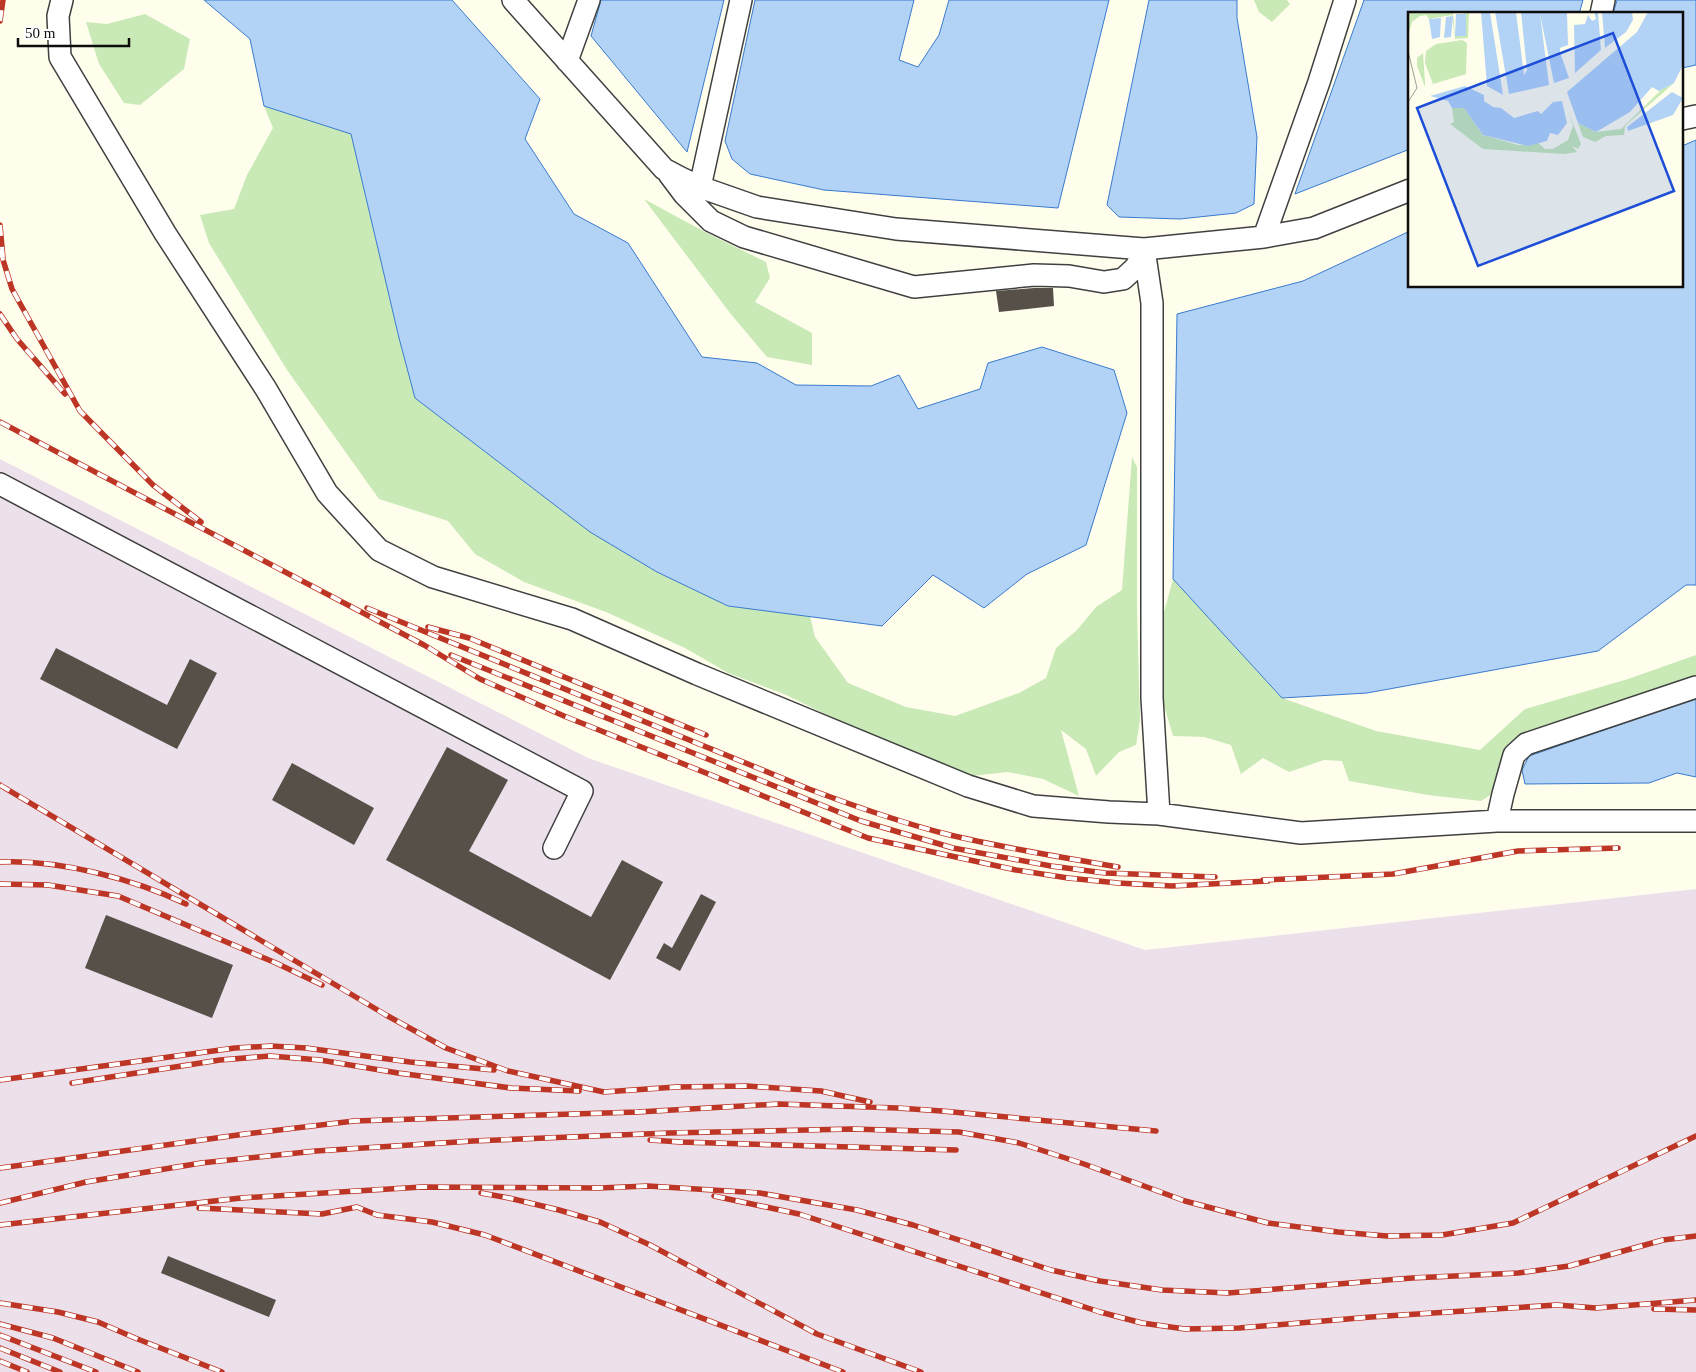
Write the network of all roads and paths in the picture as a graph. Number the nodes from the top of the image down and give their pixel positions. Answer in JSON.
{"nodes":[{"id":1,"x":62,"y":0,"type":"edge"},
{"id":2,"x":513,"y":0,"type":"edge"},
{"id":3,"x":589,"y":0,"type":"edge"},
{"id":4,"x":741,"y":0,"type":"edge"},
{"id":5,"x":1345,"y":0,"type":"edge"},
{"id":6,"x":567,"y":61,"type":"junction"},
{"id":7,"x":664,"y":169,"type":"junction"},
{"id":8,"x":700,"y":187,"type":"junction"},
{"id":9,"x":1408,"y":191,"type":"edge"},
{"id":10,"x":1264,"y":237,"type":"junction"},
{"id":11,"x":1144,"y":249,"type":"junction"},
{"id":12,"x":0,"y":484,"type":"edge"},
{"id":13,"x":1696,"y":687,"type":"edge"},
{"id":14,"x":1159,"y":814,"type":"junction"},
{"id":15,"x":1497,"y":821,"type":"junction"},
{"id":16,"x":1696,"y":821,"type":"edge"},
{"id":17,"x":554,"y":848,"type":"dead end"}],
"edges":[{"from":1,"to":14,"type":"lane"},
{"from":2,"to":6,"type":"lane"},
{"from":3,"to":6,"type":"lane"},
{"from":4,"to":8,"type":"lane"},
{"from":5,"to":10,"type":"lane"},
{"from":6,"to":7,"type":"lane"},
{"from":7,"to":8,"type":"lane"},
{"from":7,"to":11,"type":"lane"},
{"from":8,"to":11,"type":"lane"},
{"from":9,"to":10,"type":"lane"},
{"from":10,"to":11,"type":"lane"},
{"from":11,"to":14,"type":"lane"},
{"from":12,"to":17,"type":"lane"},
{"from":13,"to":15,"type":"lane"},
{"from":14,"to":15,"type":"lane"},
{"from":15,"to":16,"type":"lane"}]}
